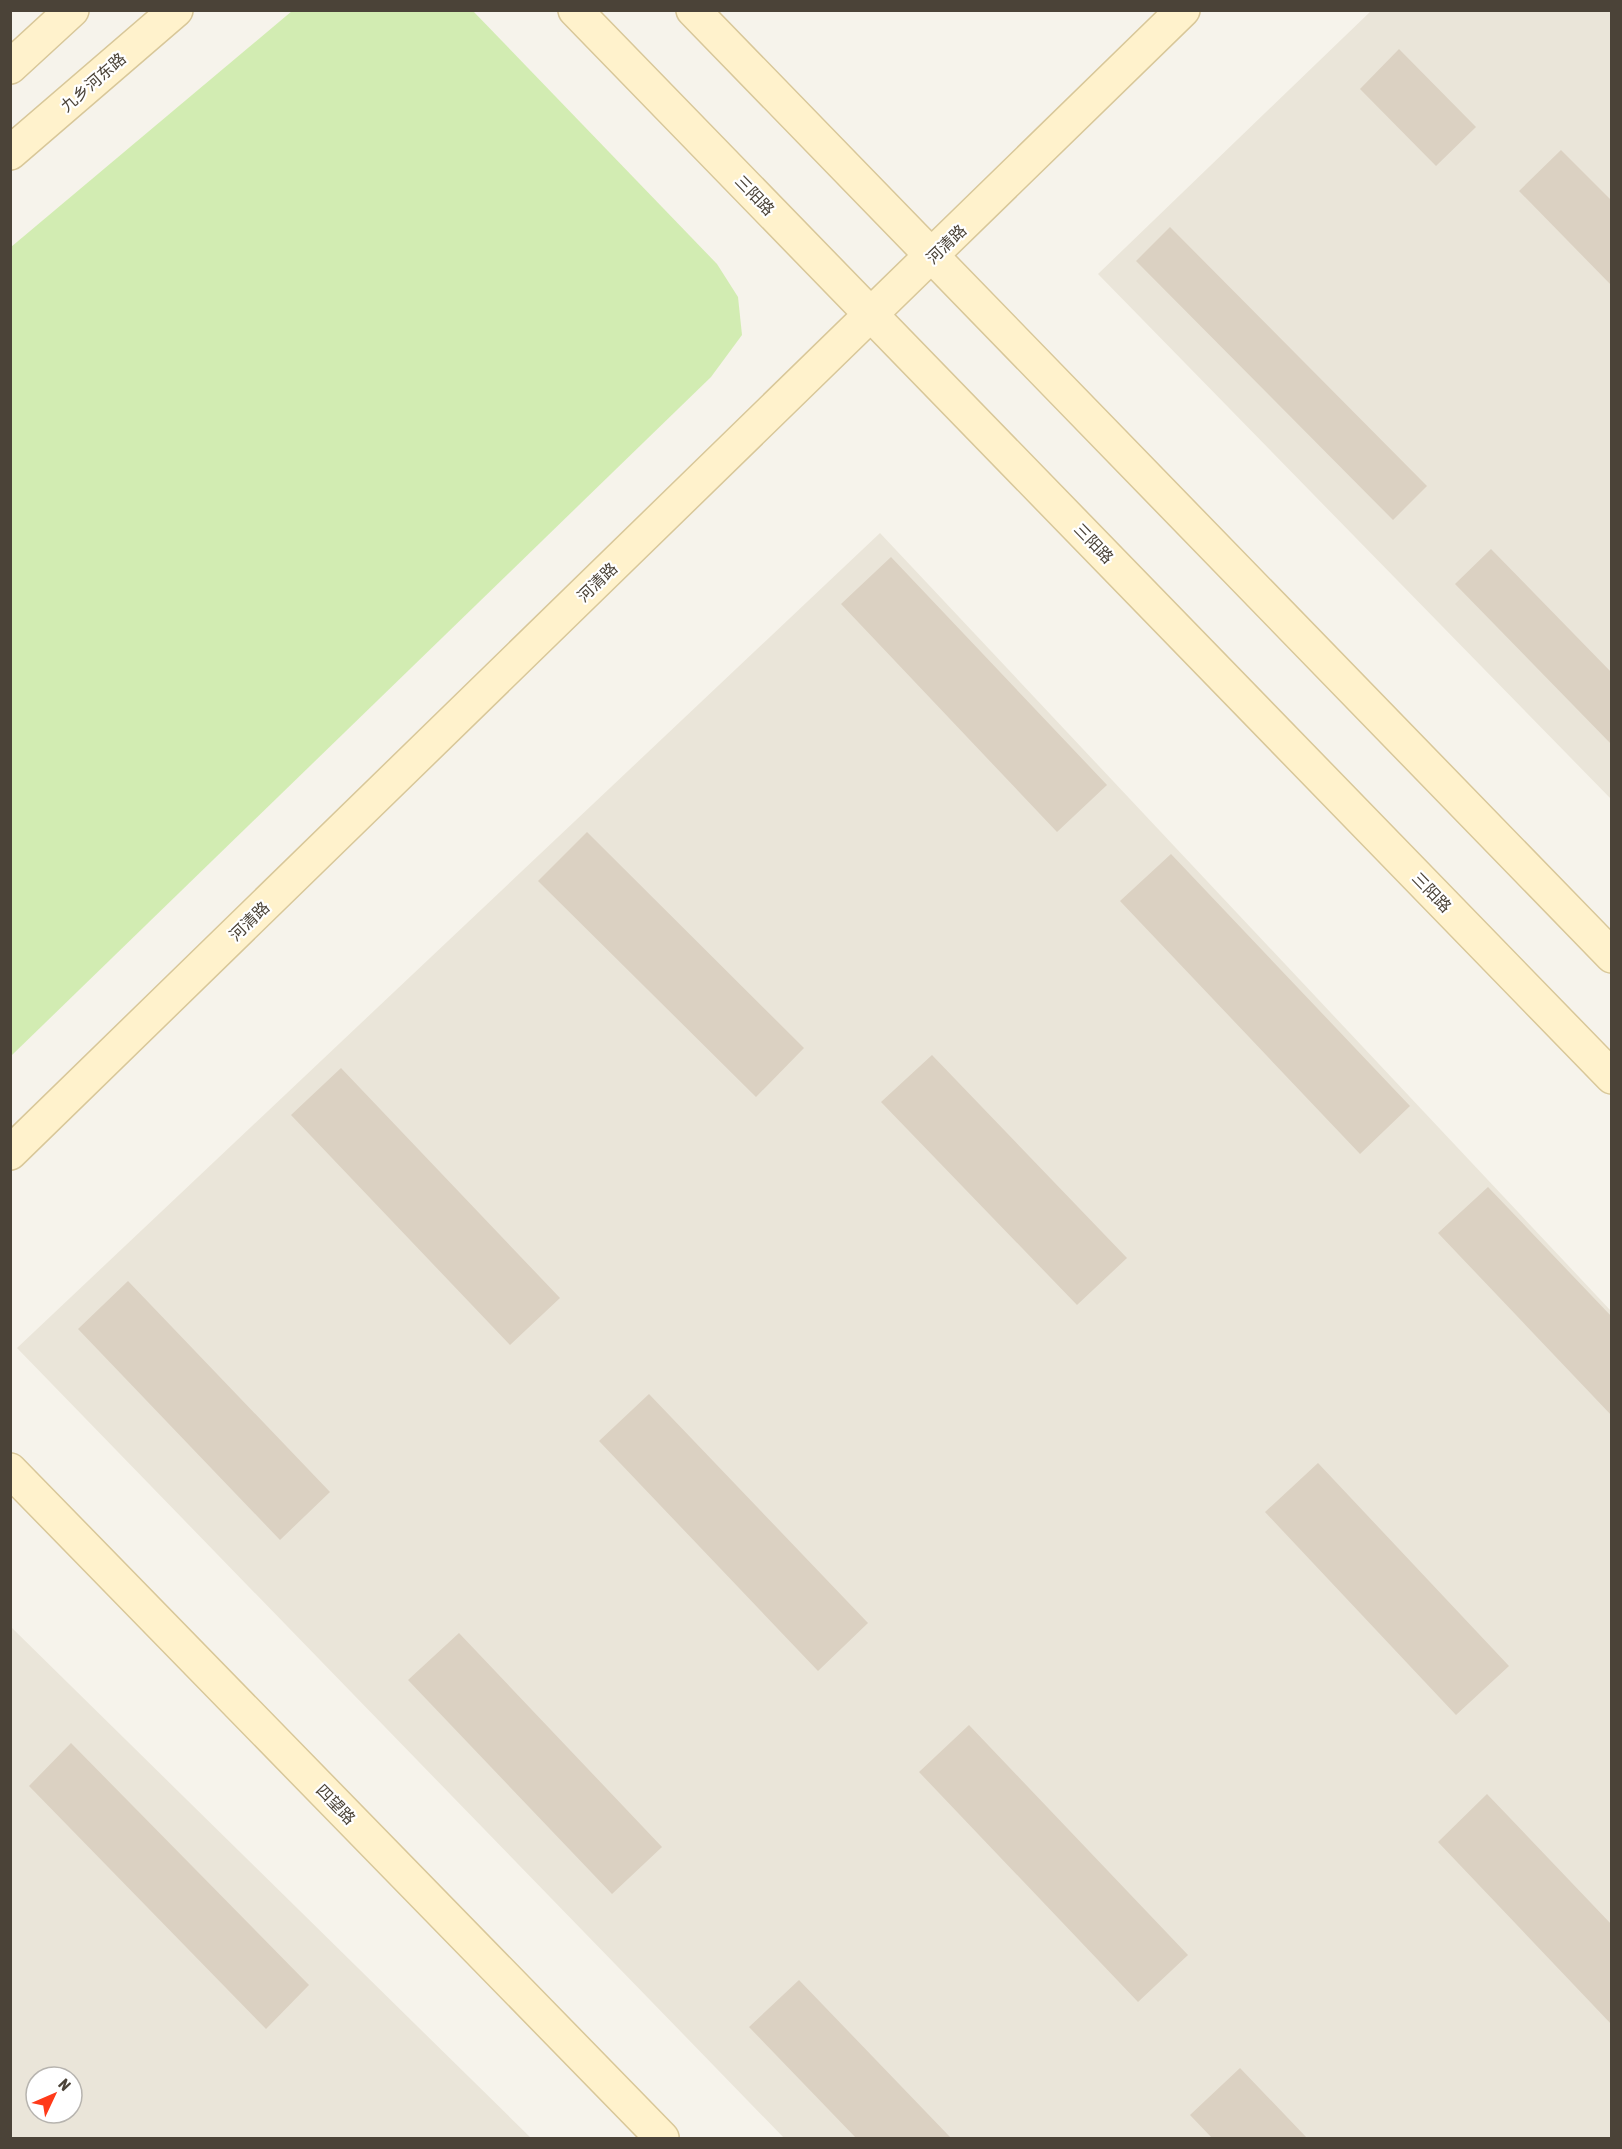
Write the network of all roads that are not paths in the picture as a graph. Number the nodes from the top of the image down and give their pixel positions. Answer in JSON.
{"nodes":[{"id":1,"x":72,"y":10,"type":"edge"},
{"id":2,"x":176,"y":10,"type":"edge"},
{"id":3,"x":575,"y":10,"type":"edge"},
{"id":4,"x":693,"y":10,"type":"edge"},
{"id":5,"x":1183,"y":10,"type":"edge"},
{"id":6,"x":10,"y":67,"type":"edge"},
{"id":7,"x":10,"y":153,"type":"edge"},
{"id":8,"x":931,"y":258,"type":"junction"},
{"id":9,"x":873,"y":315,"type":"junction"},
{"id":10,"x":1611,"y":956,"type":"edge"},
{"id":11,"x":1611,"y":1077,"type":"edge"},
{"id":12,"x":10,"y":1153,"type":"edge"},
{"id":13,"x":10,"y":1470,"type":"edge"},
{"id":14,"x":662,"y":2139,"type":"edge"}],
"edges":[{"from":1,"to":6,"type":"main road"},
{"from":2,"to":7,"type":"main road","name":"九乡河东路"},
{"from":3,"to":9,"type":"main road","name":"三阳路"},
{"from":4,"to":8,"type":"main road"},
{"from":5,"to":8,"type":"main road","name":"河清路"},
{"from":8,"to":9,"type":"main road","name":"河清路"},
{"from":8,"to":10,"type":"main road"},
{"from":9,"to":11,"type":"main road","name":"三阳路"},
{"from":9,"to":12,"type":"main road","name":"河清路"},
{"from":13,"to":14,"type":"main road","name":"四望路"}]}
